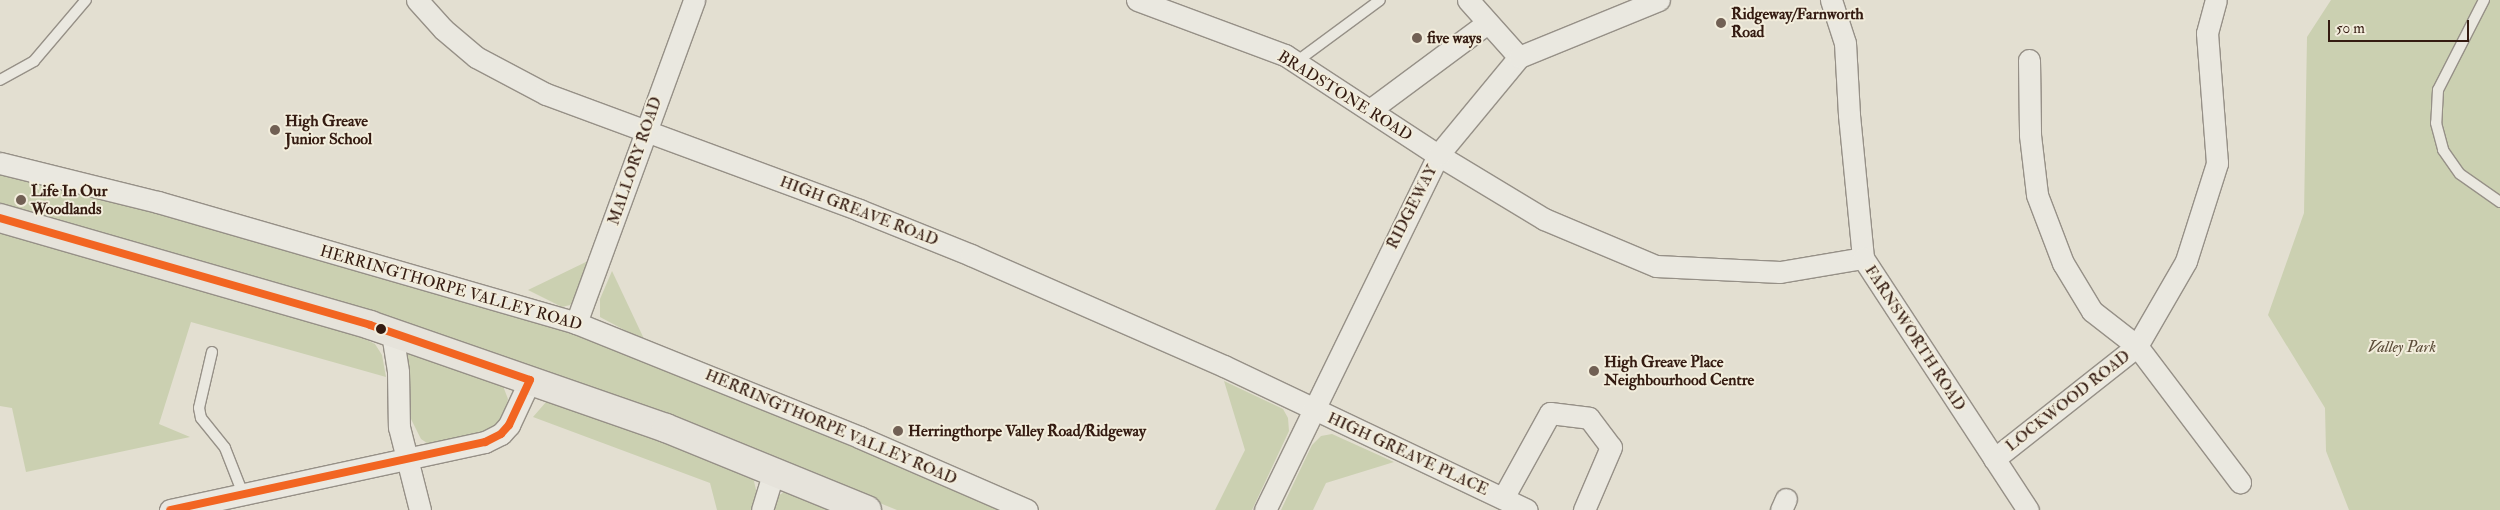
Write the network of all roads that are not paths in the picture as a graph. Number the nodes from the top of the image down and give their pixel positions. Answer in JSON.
{"nodes":[{"id":1,"x":86,"y":0,"type":"edge"},
{"id":2,"x":417,"y":0,"type":"edge"},
{"id":3,"x":694,"y":0,"type":"edge"},
{"id":4,"x":1137,"y":0,"type":"edge"},
{"id":5,"x":1380,"y":0,"type":"edge"},
{"id":6,"x":1468,"y":0,"type":"edge"},
{"id":7,"x":1659,"y":0,"type":"edge"},
{"id":8,"x":1831,"y":0,"type":"edge"},
{"id":9,"x":2216,"y":0,"type":"edge"},
{"id":10,"x":2484,"y":0,"type":"edge"},
{"id":11,"x":1487,"y":23,"type":"junction"},
{"id":12,"x":1519,"y":57,"type":"junction"},
{"id":13,"x":2029,"y":60,"type":"dead end"},
{"id":14,"x":1296,"y":62,"type":"junction"},
{"id":15,"x":0,"y":80,"type":"edge"},
{"id":16,"x":1370,"y":110,"type":"junction"},
{"id":17,"x":645,"y":131,"type":"junction"},
{"id":18,"x":1438,"y":155,"type":"junction"},
{"id":19,"x":0,"y":163,"type":"edge"},
{"id":20,"x":2500,"y":202,"type":"edge"},
{"id":21,"x":0,"y":218,"type":"edge"},
{"id":22,"x":1863,"y":258,"type":"junction"},
{"id":23,"x":576,"y":323,"type":"junction"},
{"id":24,"x":392,"y":333,"type":"junction"},
{"id":25,"x":2137,"y":346,"type":"junction"},
{"id":26,"x":212,"y":352,"type":"dead end"},
{"id":27,"x":530,"y":380,"type":"junction"},
{"id":28,"x":1313,"y":409,"type":"junction"},
{"id":29,"x":408,"y":458,"type":"junction"},
{"id":30,"x":1994,"y":459,"type":"junction"},
{"id":31,"x":774,"y":471,"type":"junction"},
{"id":32,"x":2240,"y":482,"type":"dead end"},
{"id":33,"x":243,"y":494,"type":"junction"},
{"id":34,"x":1503,"y":498,"type":"junction"},
{"id":35,"x":170,"y":510,"type":"edge"},
{"id":36,"x":420,"y":510,"type":"edge"},
{"id":37,"x":762,"y":510,"type":"edge"},
{"id":38,"x":867,"y":510,"type":"edge"},
{"id":39,"x":1027,"y":510,"type":"edge"},
{"id":40,"x":1265,"y":510,"type":"edge"},
{"id":41,"x":1527,"y":510,"type":"edge"},
{"id":42,"x":1584,"y":510,"type":"edge"},
{"id":43,"x":2028,"y":510,"type":"edge"}],
"edges":[{"from":1,"to":15,"type":"lane"},
{"from":2,"to":17,"type":"street","name":"HIGH GREAVE ROAD"},
{"from":3,"to":17,"type":"street","name":"MALLORY ROAD"},
{"from":4,"to":14,"type":"street","name":"BRADSTONE ROAD"},
{"from":5,"to":14,"type":"lane"},
{"from":6,"to":11,"type":"street"},
{"from":7,"to":12,"type":"street","name":"RIDGEWAY"},
{"from":8,"to":22,"type":"street","name":"FARNSWORTH ROAD"},
{"from":9,"to":25,"type":"street","name":"LOCKWOOD ROAD"},
{"from":10,"to":20,"type":"lane"},
{"from":11,"to":12,"type":"street"},
{"from":11,"to":16,"type":"street"},
{"from":12,"to":18,"type":"street","name":"RIDGEWAY"},
{"from":13,"to":25,"type":"street"},
{"from":14,"to":16,"type":"street","name":"BRADSTONE ROAD"},
{"from":16,"to":18,"type":"street","name":"BRADSTONE ROAD"},
{"from":17,"to":23,"type":"street","name":"MALLORY ROAD"},
{"from":17,"to":28,"type":"street","name":"HIGH GREAVE ROAD"},
{"from":18,"to":22,"type":"street","name":"BRADSTONE ROAD"},
{"from":18,"to":28,"type":"street","name":"RIDGEWAY"},
{"from":19,"to":23,"type":"street","name":"HERRINGTHORPE VALLEY ROAD"},
{"from":21,"to":24,"type":"main road"},
{"from":22,"to":30,"type":"street","name":"FARNSWORTH ROAD"},
{"from":23,"to":39,"type":"street","name":"HERRINGTHORPE VALLEY ROAD"},
{"from":24,"to":27,"type":"main road"},
{"from":24,"to":29,"type":"street"},
{"from":25,"to":30,"type":"street","name":"LOCKWOOD ROAD"},
{"from":25,"to":32,"type":"street"},
{"from":26,"to":33,"type":"lane"},
{"from":27,"to":29,"type":"street"},
{"from":27,"to":31,"type":"main road"},
{"from":28,"to":34,"type":"street","name":"HIGH GREAVE PLACE"},
{"from":28,"to":40,"type":"street","name":"RIDGEWAY"},
{"from":29,"to":33,"type":"street"},
{"from":29,"to":36,"type":"street"},
{"from":30,"to":43,"type":"street","name":"FARNSWORTH ROAD"},
{"from":31,"to":37,"type":"street"},
{"from":31,"to":38,"type":"main road"},
{"from":33,"to":35,"type":"street"},
{"from":34,"to":41,"type":"street","name":"HIGH GREAVE PLACE"},
{"from":34,"to":42,"type":"street","name":"HIGH GREAVE PLACE"}]}
